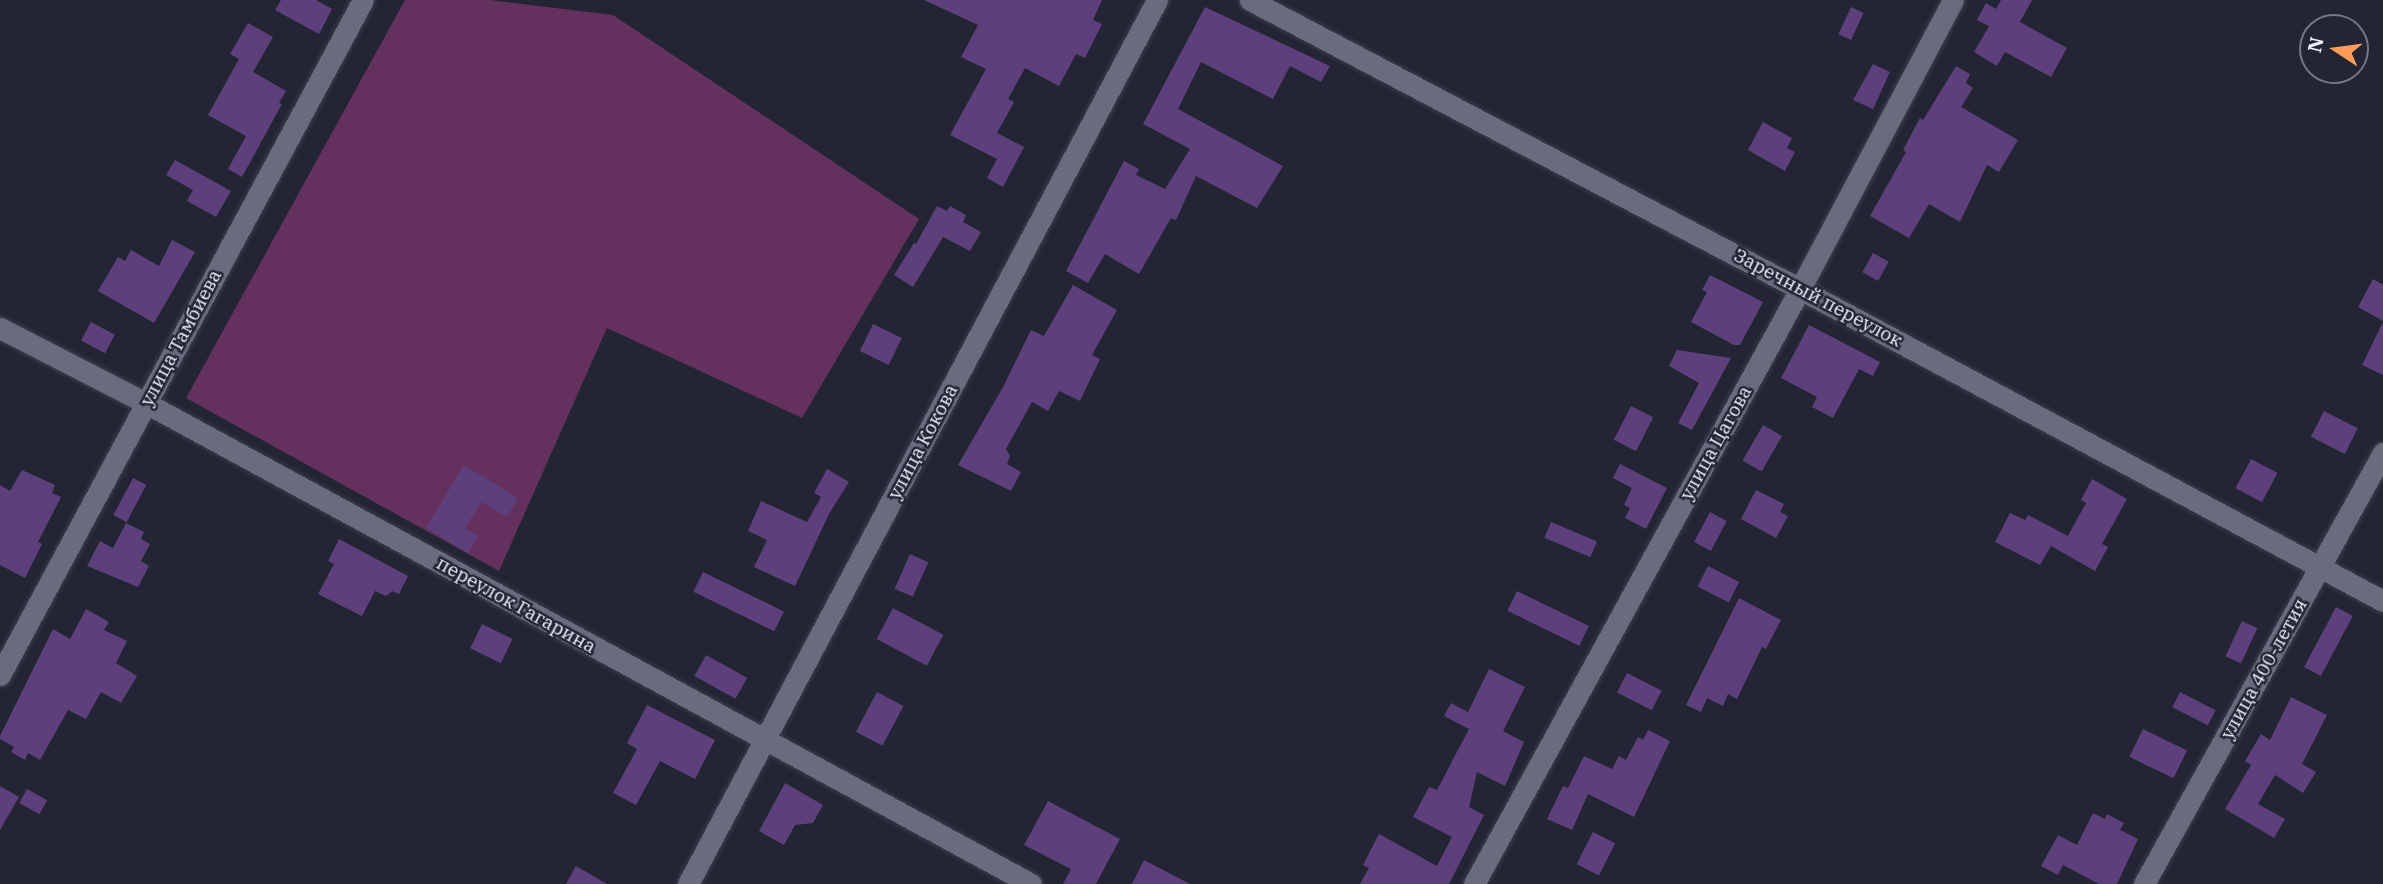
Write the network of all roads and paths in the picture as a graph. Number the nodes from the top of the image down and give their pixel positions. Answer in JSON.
{"nodes":[{"id":1,"x":363,"y":0,"type":"edge"},
{"id":2,"x":1157,"y":0,"type":"edge"},
{"id":3,"x":1250,"y":0,"type":"edge"},
{"id":4,"x":1953,"y":0,"type":"edge"},
{"id":5,"x":1800,"y":289,"type":"junction"},
{"id":6,"x":0,"y":328,"type":"edge"},
{"id":7,"x":146,"y":403,"type":"junction"},
{"id":8,"x":2383,"y":453,"type":"edge"},
{"id":9,"x":2321,"y":568,"type":"junction"},
{"id":10,"x":2383,"y":601,"type":"edge"},
{"id":11,"x":0,"y":675,"type":"edge"},
{"id":12,"x":765,"y":741,"type":"junction"},
{"id":13,"x":688,"y":884,"type":"edge"},
{"id":14,"x":1031,"y":884,"type":"edge"},
{"id":15,"x":1475,"y":884,"type":"edge"},
{"id":16,"x":2144,"y":884,"type":"edge"}],
"edges":[{"from":1,"to":7,"type":"street","name":"улица Тамбиева"},
{"from":2,"to":12,"type":"street","name":"улица Кокова"},
{"from":3,"to":5,"type":"street","name":"Заречный переулок"},
{"from":4,"to":5,"type":"street","name":"улица Цагова"},
{"from":5,"to":9,"type":"street","name":"Заречный переулок"},
{"from":5,"to":15,"type":"street","name":"улица Цагова"},
{"from":6,"to":7,"type":"street","name":"переулок Гагарина"},
{"from":7,"to":11,"type":"street","name":"улица Тамбиева"},
{"from":7,"to":12,"type":"street","name":"переулок Гагарина"},
{"from":8,"to":9,"type":"street","name":"улица 400-летия"},
{"from":9,"to":10,"type":"street","name":"Заречный переулок"},
{"from":9,"to":16,"type":"street","name":"улица 400-летия"},
{"from":12,"to":13,"type":"street","name":"улица Кокова"},
{"from":12,"to":14,"type":"street","name":"переулок Гагарина"}]}
